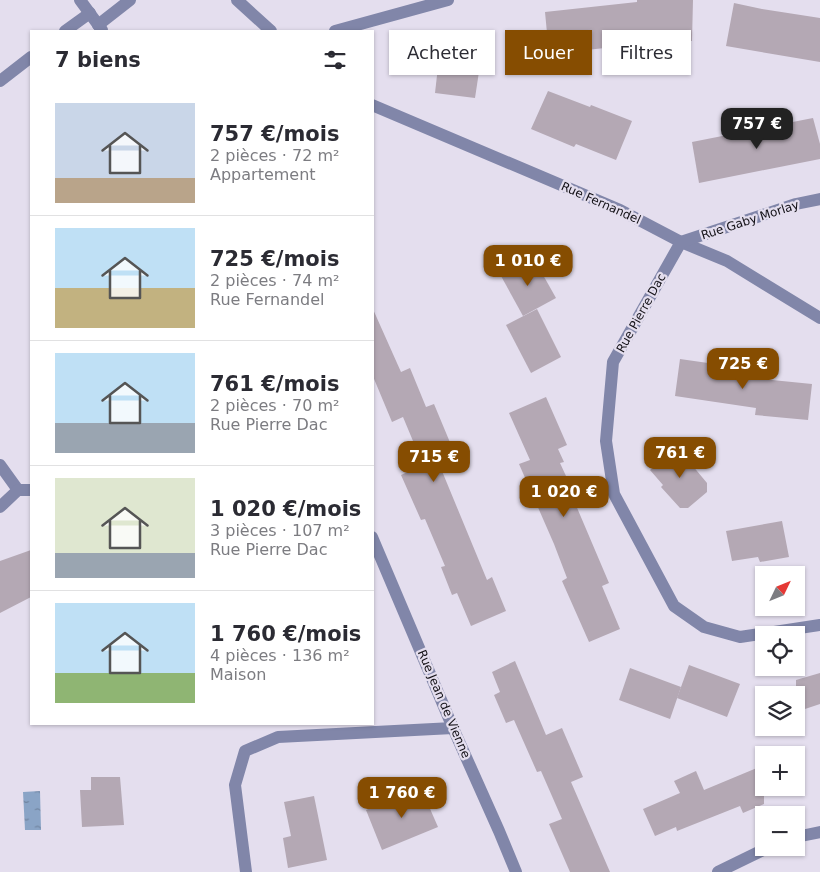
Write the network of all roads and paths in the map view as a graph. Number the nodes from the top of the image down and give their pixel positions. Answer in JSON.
{"nodes":[{"id":1,"x":80,"y":0,"type":"edge"},
{"id":2,"x":130,"y":0,"type":"edge"},
{"id":3,"x":237,"y":0,"type":"edge"},
{"id":4,"x":448,"y":0,"type":"edge"},
{"id":5,"x":90,"y":12,"type":"junction"},
{"id":6,"x":101,"y":28,"type":"edge"},
{"id":7,"x":66,"y":30,"type":"edge"},
{"id":8,"x":270,"y":30,"type":"edge"},
{"id":9,"x":338,"y":30,"type":"edge"},
{"id":10,"x":30,"y":58,"type":"edge"},
{"id":11,"x":0,"y":81,"type":"edge"},
{"id":12,"x":374,"y":106,"type":"edge"},
{"id":13,"x":820,"y":199,"type":"edge"},
{"id":14,"x":680,"y":242,"type":"junction"},
{"id":15,"x":820,"y":318,"type":"edge"},
{"id":16,"x":0,"y":465,"type":"edge"},
{"id":17,"x":25,"y":490,"type":"edge"},
{"id":18,"x":0,"y":507,"type":"edge"},
{"id":19,"x":374,"y":542,"type":"edge"},
{"id":20,"x":820,"y":625,"type":"edge"},
{"id":21,"x":453,"y":728,"type":"junction"},
{"id":22,"x":820,"y":832,"type":"edge"},
{"id":23,"x":805,"y":835,"type":"edge"},
{"id":24,"x":755,"y":854,"type":"edge"},
{"id":25,"x":246,"y":872,"type":"edge"},
{"id":26,"x":516,"y":872,"type":"edge"},
{"id":27,"x":718,"y":872,"type":"edge"}],
"edges":[{"from":1,"to":5,"type":"street"},
{"from":2,"to":6,"type":"street"},
{"from":3,"to":8,"type":"street"},
{"from":4,"to":9,"type":"street"},
{"from":5,"to":6,"type":"street"},
{"from":5,"to":7,"type":"street"},
{"from":10,"to":11,"type":"street"},
{"from":12,"to":14,"type":"street","name":"Rue Fernandel"},
{"from":13,"to":14,"type":"street","name":"Rue Gaby Morlay"},
{"from":14,"to":15,"type":"street","name":"Rue Fernandel"},
{"from":14,"to":20,"type":"street","name":"Rue Pierre Dac"},
{"from":16,"to":17,"type":"street"},
{"from":17,"to":18,"type":"street"},
{"from":19,"to":21,"type":"street","name":"Rue Jean de Vienne"},
{"from":21,"to":25,"type":"street"},
{"from":21,"to":26,"type":"street","name":"Rue Jean de Vienne"},
{"from":22,"to":23,"type":"street"},
{"from":24,"to":27,"type":"street"}]}
